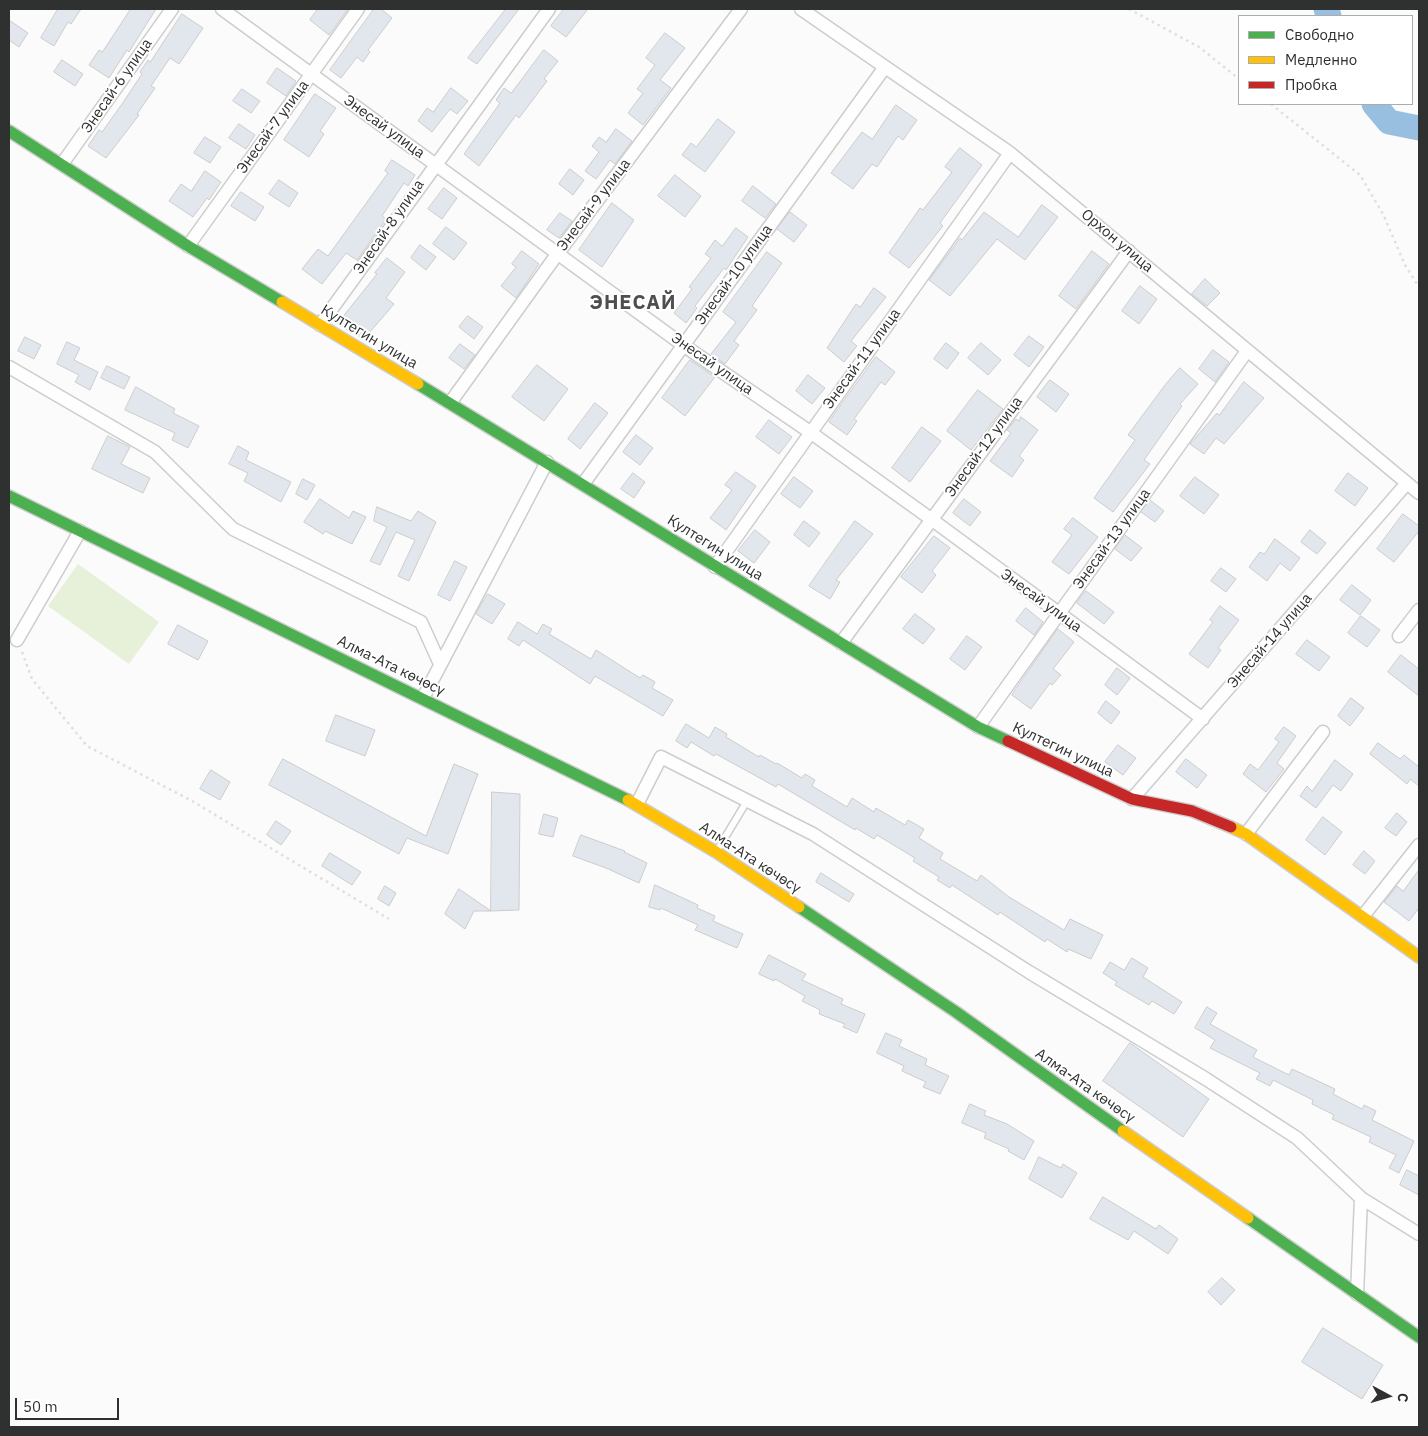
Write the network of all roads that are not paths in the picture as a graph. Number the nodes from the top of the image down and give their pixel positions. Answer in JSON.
{"nodes":[{"id":1,"x":172,"y":9,"type":"edge"},
{"id":2,"x":222,"y":9,"type":"edge"},
{"id":3,"x":358,"y":9,"type":"edge"},
{"id":4,"x":548,"y":9,"type":"edge"},
{"id":5,"x":741,"y":9,"type":"edge"},
{"id":6,"x":801,"y":9,"type":"edge"},
{"id":7,"x":885,"y":67,"type":"junction"},
{"id":8,"x":311,"y":74,"type":"junction"},
{"id":9,"x":9,"y":131,"type":"edge"},
{"id":10,"x":1010,"y":152,"type":"junction"},
{"id":11,"x":62,"y":164,"type":"junction"},
{"id":12,"x":435,"y":164,"type":"junction"},
{"id":13,"x":188,"y":246,"type":"junction"},
{"id":14,"x":1129,"y":251,"type":"junction"},
{"id":15,"x":558,"y":253,"type":"junction"},
{"id":16,"x":320,"y":325,"type":"junction"},
{"id":17,"x":683,"y":345,"type":"junction"},
{"id":18,"x":1247,"y":351,"type":"junction"},
{"id":19,"x":9,"y":367,"type":"edge"},
{"id":20,"x":450,"y":403,"type":"junction"},
{"id":21,"x":810,"y":432,"type":"junction"},
{"id":22,"x":547,"y":462,"type":"junction"},
{"id":23,"x":1407,"y":483,"type":"junction"},
{"id":24,"x":583,"y":484,"type":"junction"},
{"id":25,"x":1419,"y":493,"type":"edge"},
{"id":26,"x":9,"y":496,"type":"edge"},
{"id":27,"x":931,"y":519,"type":"junction"},
{"id":28,"x":80,"y":531,"type":"junction"},
{"id":29,"x":716,"y":567,"type":"junction"},
{"id":30,"x":1419,"y":610,"type":"edge"},
{"id":31,"x":1058,"y":614,"type":"junction"},
{"id":32,"x":1399,"y":636,"type":"dead end"},
{"id":33,"x":17,"y":640,"type":"road end"},
{"id":34,"x":841,"y":643,"type":"junction"},
{"id":35,"x":440,"y":664,"type":"junction"},
{"id":36,"x":423,"y":698,"type":"junction"},
{"id":37,"x":1203,"y":719,"type":"junction"},
{"id":38,"x":978,"y":727,"type":"junction"},
{"id":39,"x":1324,"y":732,"type":"dead end"},
{"id":40,"x":1132,"y":799,"type":"junction"},
{"id":41,"x":747,"y":801,"type":"junction"},
{"id":42,"x":637,"y":804,"type":"junction"},
{"id":43,"x":1246,"y":834,"type":"junction"},
{"id":44,"x":1419,"y":845,"type":"edge"},
{"id":45,"x":716,"y":852,"type":"junction"},
{"id":46,"x":1363,"y":916,"type":"junction"},
{"id":47,"x":1419,"y":957,"type":"edge"},
{"id":48,"x":1362,"y":1198,"type":"junction"},
{"id":49,"x":1419,"y":1234,"type":"edge"},
{"id":50,"x":1357,"y":1294,"type":"junction"},
{"id":51,"x":1419,"y":1337,"type":"edge"}],
"edges":[{"from":1,"to":11,"type":"street","name":"Энесай-6 улица"},
{"from":2,"to":8,"type":"street","name":"Энесай улица"},
{"from":3,"to":8,"type":"street","name":"Энесай-7 улица"},
{"from":4,"to":12,"type":"street","name":"Энесай-8 улица"},
{"from":5,"to":15,"type":"street","name":"Энесай-9 улица"},
{"from":6,"to":7,"type":"street","name":"Орхон улица"},
{"from":7,"to":10,"type":"street","name":"Орхон улица"},
{"from":7,"to":17,"type":"street","name":"Энесай-10 улица"},
{"from":8,"to":12,"type":"street","name":"Энесай улица"},
{"from":8,"to":13,"type":"street","name":"Энесай-7 улица"},
{"from":9,"to":11,"type":"street","name":"Култегин улица"},
{"from":10,"to":14,"type":"street","name":"Орхон улица"},
{"from":10,"to":21,"type":"street","name":"Энесай-11 улица"},
{"from":11,"to":13,"type":"street","name":"Култегин улица"},
{"from":12,"to":15,"type":"street","name":"Энесай улица"},
{"from":12,"to":16,"type":"street","name":"Энесай-8 улица"},
{"from":13,"to":16,"type":"street","name":"Култегин улица"},
{"from":14,"to":18,"type":"street","name":"Орхон улица"},
{"from":14,"to":27,"type":"street","name":"Энесай-12 улица"},
{"from":15,"to":17,"type":"street","name":"Энесай улица"},
{"from":15,"to":20,"type":"street","name":"Энесай-9 улица"},
{"from":16,"to":20,"type":"street","name":"Култегин улица"},
{"from":17,"to":21,"type":"street","name":"Энесай улица"},
{"from":17,"to":24,"type":"street","name":"Энесай-10 улица"},
{"from":18,"to":23,"type":"street","name":"Орхон улица"},
{"from":18,"to":31,"type":"street","name":"Энесай-13 улица"},
{"from":19,"to":35,"type":"street"},
{"from":20,"to":22,"type":"street","name":"Култегин улица"},
{"from":21,"to":27,"type":"street","name":"Энесай улица"},
{"from":21,"to":29,"type":"street","name":"Энесай-11 улица"},
{"from":22,"to":24,"type":"street","name":"Култегин улица"},
{"from":22,"to":35,"type":"street"},
{"from":23,"to":25,"type":"street","name":"Орхон улица"},
{"from":23,"to":37,"type":"street","name":"Энесай-14 улица"},
{"from":24,"to":29,"type":"street","name":"Култегин улица"},
{"from":26,"to":28,"type":"street","name":"Алма-Ата көчөсү"},
{"from":27,"to":31,"type":"street","name":"Энесай улица"},
{"from":27,"to":34,"type":"street","name":"Энесай-12 улица"},
{"from":28,"to":33,"type":"street"},
{"from":28,"to":36,"type":"street","name":"Алма-Ата көчөсү"},
{"from":29,"to":34,"type":"street","name":"Култегин улица"},
{"from":30,"to":32,"type":"street"},
{"from":31,"to":37,"type":"street","name":"Энесай улица"},
{"from":31,"to":38,"type":"street","name":"Энесай-13 улица"},
{"from":34,"to":38,"type":"street","name":"Култегин улица"},
{"from":35,"to":36,"type":"street"},
{"from":36,"to":42,"type":"street","name":"Алма-Ата көчөсү"},
{"from":37,"to":40,"type":"street","name":"Энесай-14 улица"},
{"from":38,"to":40,"type":"street","name":"Култегин улица"},
{"from":39,"to":43,"type":"street"},
{"from":40,"to":43,"type":"street","name":"Култегин улица"},
{"from":41,"to":42,"type":"street"},
{"from":41,"to":45,"type":"lane"},
{"from":41,"to":48,"type":"street"},
{"from":42,"to":45,"type":"street","name":"Алма-Ата көчөсү"},
{"from":43,"to":46,"type":"street","name":"Култегин улица"},
{"from":44,"to":46,"type":"street"},
{"from":45,"to":50,"type":"street","name":"Алма-Ата көчөсү"},
{"from":46,"to":47,"type":"street","name":"Култегин улица"},
{"from":48,"to":49,"type":"street"},
{"from":48,"to":50,"type":"street"},
{"from":50,"to":51,"type":"street","name":"Алма-Ата көчөсү"}]}
